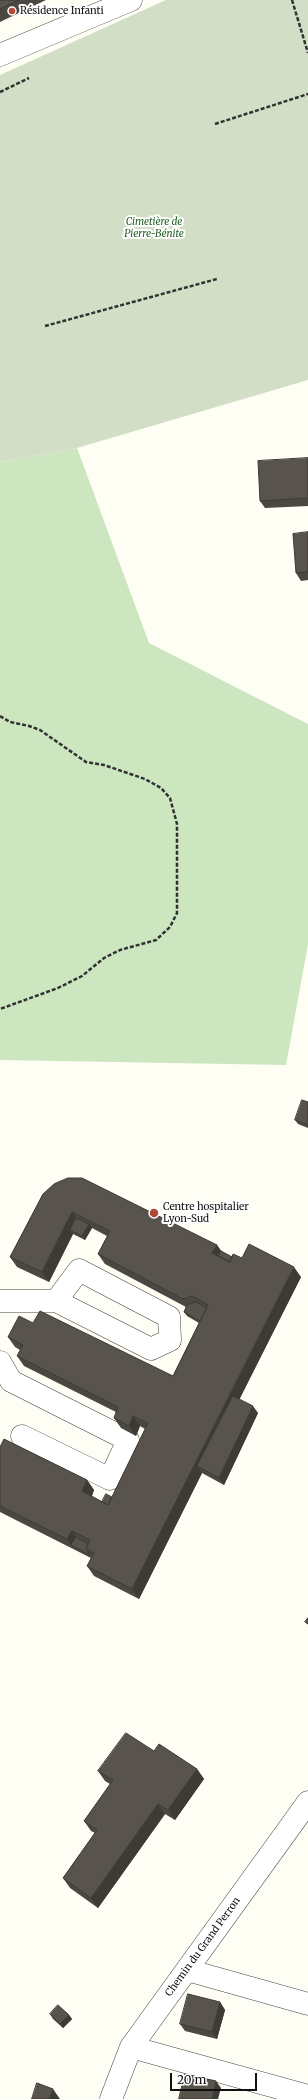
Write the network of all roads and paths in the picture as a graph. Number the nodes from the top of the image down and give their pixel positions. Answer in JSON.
{"nodes":[{"id":1,"x":131,"y":0,"type":"edge"},
{"id":2,"x":292,"y":0,"type":"edge"},
{"id":3,"x":308,"y":53,"type":"edge"},
{"id":4,"x":0,"y":55,"type":"edge"},
{"id":5,"x":29,"y":78,"type":"dead end"},
{"id":6,"x":0,"y":92,"type":"edge"},
{"id":7,"x":308,"y":94,"type":"edge"},
{"id":8,"x":215,"y":124,"type":"dead end"},
{"id":9,"x":217,"y":279,"type":"dead end"},
{"id":10,"x":45,"y":326,"type":"dead end"},
{"id":11,"x":0,"y":716,"type":"edge"},
{"id":12,"x":0,"y":1009,"type":"edge"},
{"id":13,"x":0,"y":1301,"type":"edge"},
{"id":14,"x":56,"y":1301,"type":"junction"},
{"id":15,"x":0,"y":1362,"type":"edge"},
{"id":16,"x":22,"y":1436,"type":"dead end"},
{"id":17,"x":308,"y":1802,"type":"edge"},
{"id":18,"x":187,"y":1970,"type":"junction"},
{"id":19,"x":308,"y":2004,"type":"edge"},
{"id":20,"x":131,"y":2047,"type":"junction"},
{"id":21,"x":308,"y":2096,"type":"edge"},
{"id":22,"x":111,"y":2099,"type":"edge"}],
"edges":[{"from":1,"to":4,"type":"street"},
{"from":2,"to":3,"type":"path"},
{"from":5,"to":6,"type":"path"},
{"from":7,"to":8,"type":"path"},
{"from":9,"to":10,"type":"path"},
{"from":11,"to":12,"type":"path"},
{"from":13,"to":14,"type":"street"},
{"from":14,"to":14,"type":"street"},
{"from":15,"to":16,"type":"street"},
{"from":17,"to":18,"type":"street","name":"Chemin du Grand Perron"},
{"from":18,"to":19,"type":"street"},
{"from":18,"to":20,"type":"street","name":"Chemin du Grand Perron"},
{"from":20,"to":21,"type":"street"},
{"from":20,"to":22,"type":"street","name":"Chemin du Grand Perron"}]}
